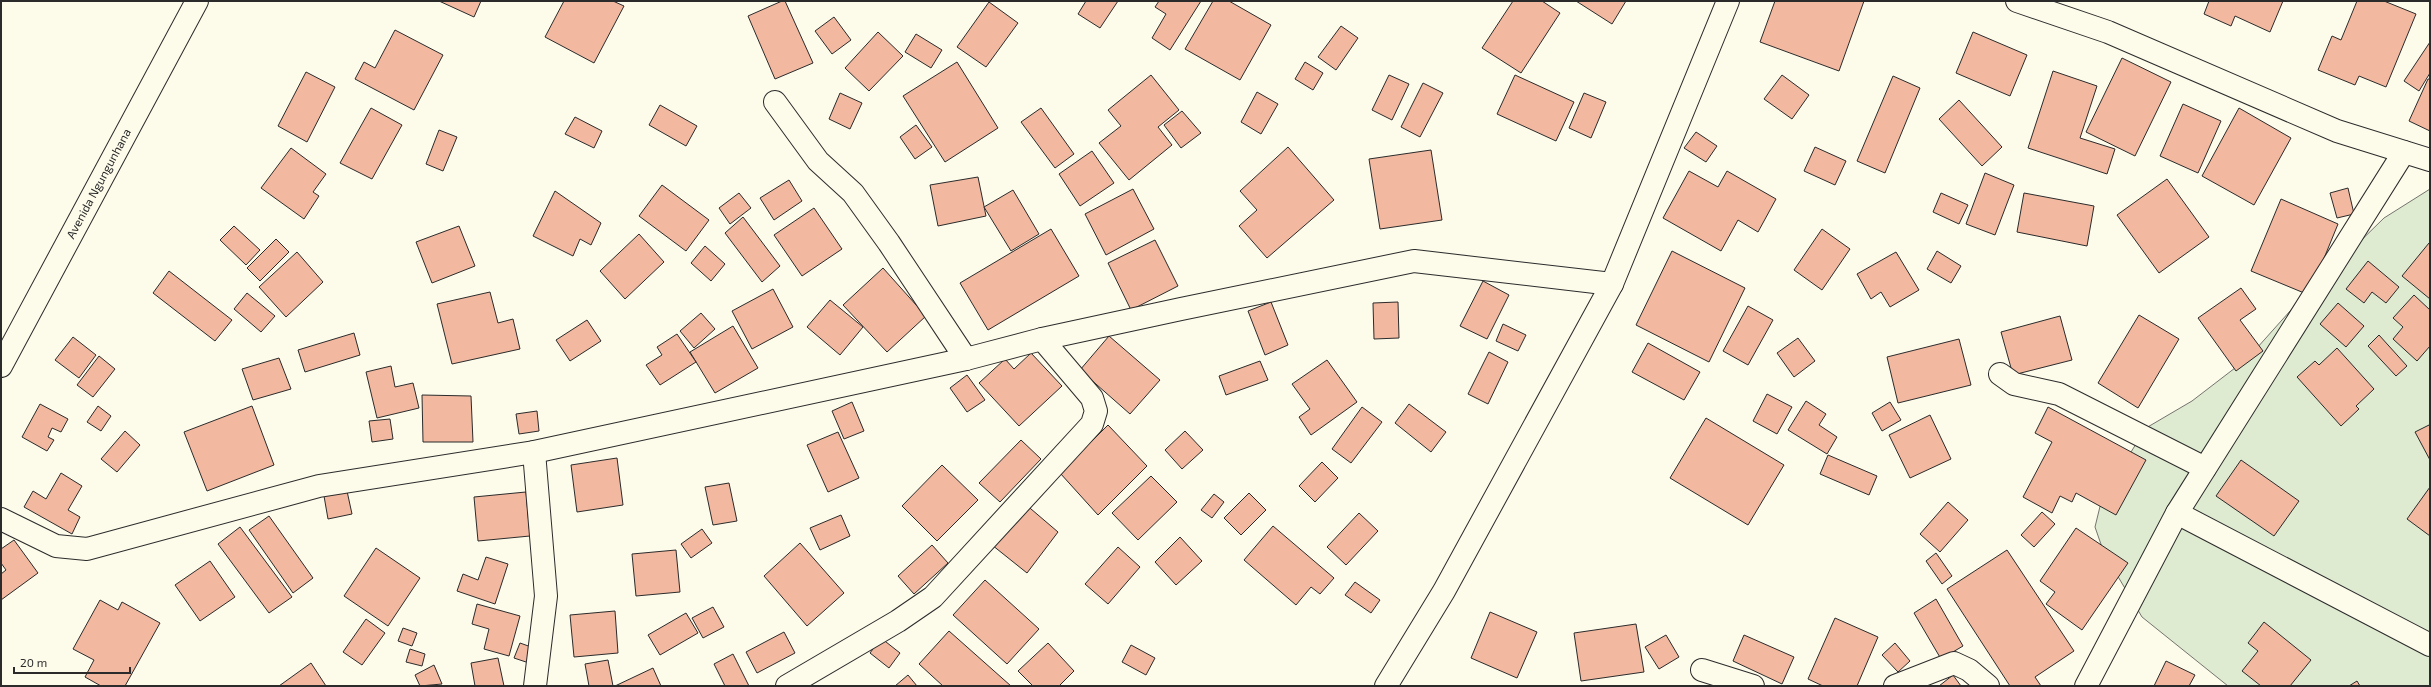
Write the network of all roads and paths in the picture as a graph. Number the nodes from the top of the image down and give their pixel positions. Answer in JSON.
{"nodes":[{"id":1,"x":197,"y":1,"type":"edge"},
{"id":2,"x":1728,"y":1,"type":"edge"},
{"id":3,"x":2017,"y":1,"type":"edge"},
{"id":4,"x":775,"y":102,"type":"dead end"},
{"id":5,"x":2404,"y":152,"type":"junction"},
{"id":6,"x":2430,"y":160,"type":"edge"},
{"id":7,"x":1612,"y":284,"type":"junction"},
{"id":8,"x":1042,"y":340,"type":"junction"},
{"id":9,"x":966,"y":359,"type":"junction"},
{"id":10,"x":1,"y":366,"type":"edge"},
{"id":11,"x":2000,"y":374,"type":"dead end"},
{"id":12,"x":534,"y":452,"type":"junction"},
{"id":13,"x":2205,"y":468,"type":"junction"},
{"id":14,"x":2177,"y":513,"type":"junction"},
{"id":15,"x":1,"y":519,"type":"edge"},
{"id":16,"x":2430,"y":645,"type":"edge"},
{"id":17,"x":1702,"y":670,"type":"dead end"},
{"id":18,"x":535,"y":686,"type":"edge"},
{"id":19,"x":787,"y":686,"type":"edge"},
{"id":20,"x":1386,"y":686,"type":"edge"},
{"id":21,"x":1753,"y":686,"type":"edge"},
{"id":22,"x":1895,"y":686,"type":"edge"},
{"id":23,"x":1988,"y":686,"type":"edge"},
{"id":24,"x":2086,"y":686,"type":"edge"}],
"edges":[{"from":1,"to":10,"type":"street","name":"Avenida Ngungunhana"},
{"from":2,"to":7,"type":"street"},
{"from":3,"to":5,"type":"street"},
{"from":4,"to":9,"type":"street"},
{"from":5,"to":6,"type":"street"},
{"from":5,"to":13,"type":"street"},
{"from":7,"to":8,"type":"street"},
{"from":7,"to":20,"type":"street"},
{"from":8,"to":9,"type":"street"},
{"from":8,"to":19,"type":"street"},
{"from":9,"to":12,"type":"street"},
{"from":11,"to":13,"type":"street"},
{"from":12,"to":15,"type":"street"},
{"from":12,"to":18,"type":"street"},
{"from":13,"to":14,"type":"street"},
{"from":14,"to":16,"type":"street"},
{"from":14,"to":24,"type":"street"},
{"from":17,"to":21,"type":"street"},
{"from":22,"to":23,"type":"street"}]}
